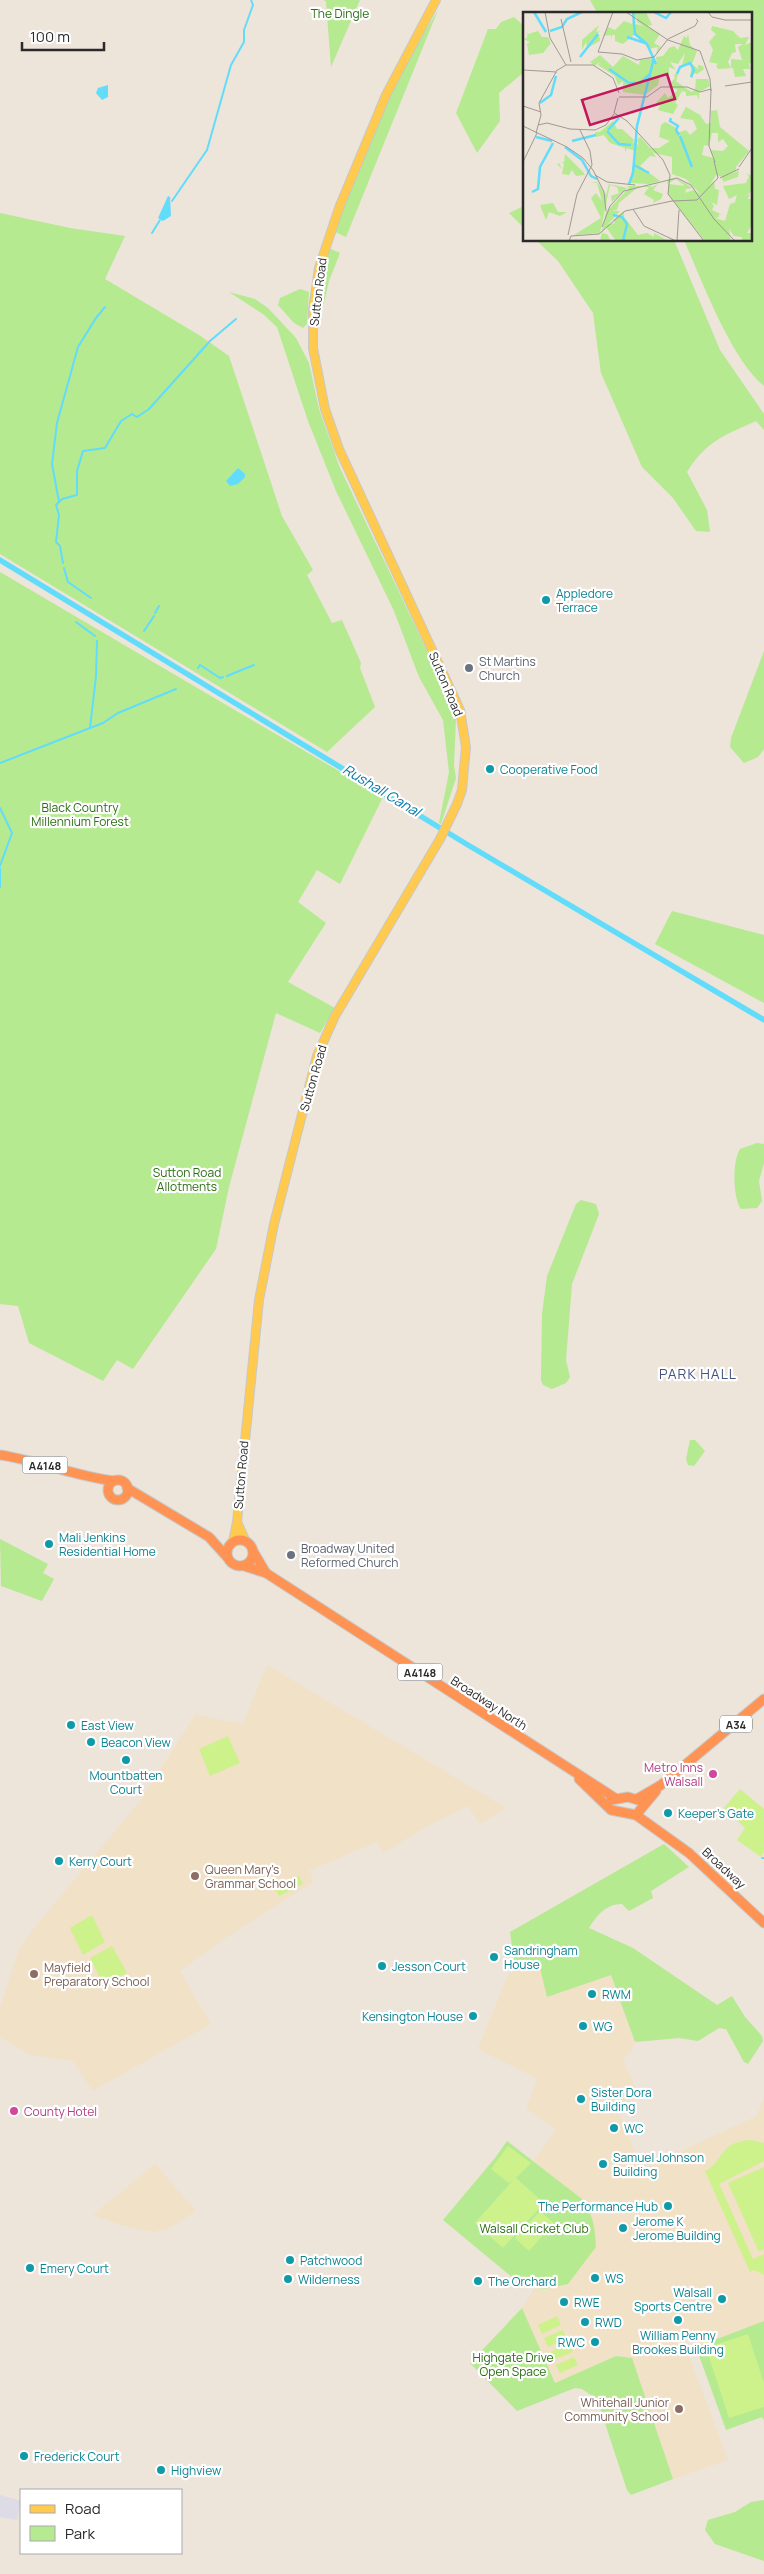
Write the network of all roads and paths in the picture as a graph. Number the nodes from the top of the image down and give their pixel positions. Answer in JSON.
{"nodes":[{"id":1,"x":436,"y":0,"type":"edge"},
{"id":2,"x":0,"y":1455,"type":"edge"},
{"id":3,"x":90,"y":1478,"type":"junction"},
{"id":4,"x":114,"y":1481,"type":"junction"},
{"id":5,"x":127,"y":1488,"type":"junction"},
{"id":6,"x":109,"y":1495,"type":"junction"},
{"id":7,"x":124,"y":1498,"type":"junction"},
{"id":8,"x":142,"y":1498,"type":"junction"},
{"id":9,"x":237,"y":1522,"type":"junction"},
{"id":10,"x":209,"y":1537,"type":"junction"},
{"id":11,"x":232,"y":1542,"type":"junction"},
{"id":12,"x":246,"y":1542,"type":"junction"},
{"id":13,"x":253,"y":1551,"type":"junction"},
{"id":14,"x":227,"y":1557,"type":"junction"},
{"id":15,"x":244,"y":1566,"type":"junction"},
{"id":16,"x":266,"y":1573,"type":"junction"},
{"id":17,"x":764,"y":1699,"type":"edge"},
{"id":18,"x":573,"y":1772,"type":"junction"},
{"id":19,"x":615,"y":1798,"type":"junction"},
{"id":20,"x":637,"y":1807,"type":"junction"},
{"id":21,"x":607,"y":1808,"type":"junction"},
{"id":22,"x":764,"y":1923,"type":"edge"}],
"edges":[{"from":1,"to":9,"type":"main road","name":"Sutton Road"},
{"from":2,"to":3,"type":"highway","number":"A4148"},
{"from":3,"to":4,"type":"highway","number":"A4148"},
{"from":3,"to":6,"type":"highway","number":"A4148"},
{"from":4,"to":5,"type":"highway"},
{"from":4,"to":6,"type":"highway"},
{"from":5,"to":7,"type":"highway"},
{"from":5,"to":8,"type":"highway"},
{"from":6,"to":7,"type":"highway"},
{"from":7,"to":8,"type":"highway"},
{"from":8,"to":10,"type":"highway","number":"A4148"},
{"from":9,"to":11,"type":"main road","name":"Sutton Road"},
{"from":9,"to":12,"type":"main road","name":"Sutton Road"},
{"from":10,"to":11,"type":"highway","number":"A4148"},
{"from":10,"to":14,"type":"highway","number":"A4148"},
{"from":11,"to":12,"type":"highway","number":"A4148"},
{"from":11,"to":14,"type":"highway"},
{"from":12,"to":13,"type":"highway","number":"A4148"},
{"from":13,"to":15,"type":"highway"},
{"from":13,"to":16,"type":"highway","name":"Broadway North","number":"A4148"},
{"from":14,"to":15,"type":"highway","number":"A4148"},
{"from":15,"to":16,"type":"highway","name":"Broadway North","number":"A4148"},
{"from":16,"to":18,"type":"highway","name":"Broadway North","number":"A4148"},
{"from":17,"to":20,"type":"highway","number":"A34"},
{"from":18,"to":19,"type":"highway","name":"Broadway North","number":"A4148"},
{"from":18,"to":21,"type":"highway","name":"Broadway North","number":"A4148"},
{"from":19,"to":20,"type":"highway"},
{"from":19,"to":21,"type":"highway"},
{"from":20,"to":21,"type":"highway"},
{"from":20,"to":22,"type":"highway","name":"Broadway"}]}
